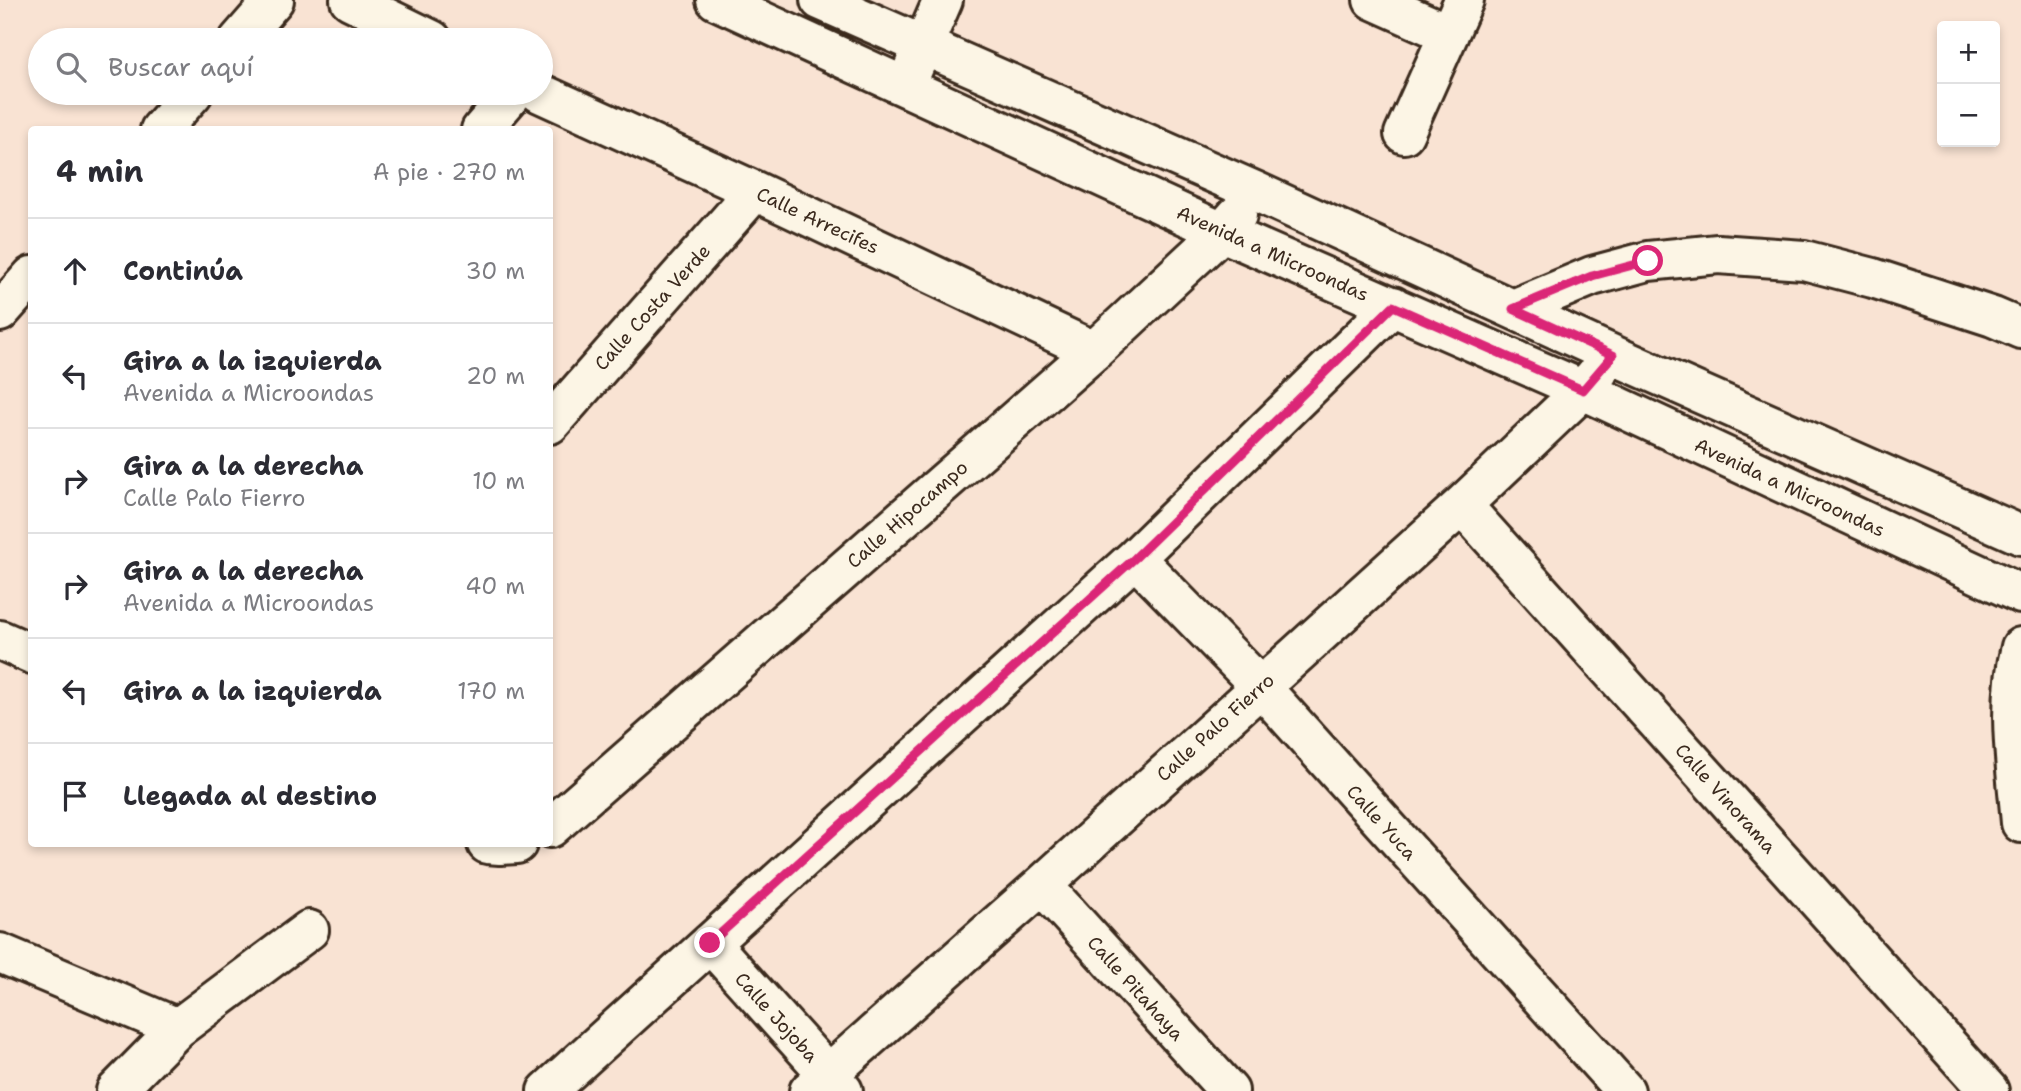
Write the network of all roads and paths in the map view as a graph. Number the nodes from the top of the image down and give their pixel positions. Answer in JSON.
{"nodes":[{"id":1,"x":274,"y":0,"type":"edge"},
{"id":2,"x":351,"y":0,"type":"edge"},
{"id":3,"x":716,"y":0,"type":"edge"},
{"id":4,"x":820,"y":0,"type":"edge"},
{"id":5,"x":943,"y":0,"type":"edge"},
{"id":6,"x":1373,"y":0,"type":"edge"},
{"id":7,"x":1456,"y":17,"type":"edge"},
{"id":8,"x":250,"y":28,"type":"edge"},
{"id":9,"x":408,"y":28,"type":"edge"},
{"id":10,"x":923,"y":47,"type":"junction"},
{"id":11,"x":905,"y":86,"type":"junction"},
{"id":12,"x":553,"y":99,"type":"edge"},
{"id":13,"x":182,"y":105,"type":"edge"},
{"id":14,"x":503,"y":105,"type":"edge"},
{"id":15,"x":164,"y":126,"type":"edge"},
{"id":16,"x":484,"y":126,"type":"edge"},
{"id":17,"x":1404,"y":134,"type":"dead end"},
{"id":18,"x":755,"y":191,"type":"junction"},
{"id":19,"x":1257,"y":192,"type":"junction"},
{"id":20,"x":1222,"y":232,"type":"junction"},
{"id":21,"x":28,"y":280,"type":"edge"},
{"id":22,"x":1393,"y":306,"type":"junction"},
{"id":23,"x":1513,"y":309,"type":"junction"},
{"id":24,"x":0,"y":312,"type":"edge"},
{"id":25,"x":2021,"y":329,"type":"edge"},
{"id":26,"x":1094,"y":351,"type":"junction"},
{"id":27,"x":1613,"y":355,"type":"junction"},
{"id":28,"x":1583,"y":390,"type":"junction"},
{"id":29,"x":553,"y":421,"type":"edge"},
{"id":30,"x":1462,"y":505,"type":"junction"},
{"id":31,"x":2021,"y":535,"type":"edge"},
{"id":32,"x":1135,"y":558,"type":"junction"},
{"id":33,"x":2021,"y":594,"type":"edge"},
{"id":34,"x":2021,"y":647,"type":"edge"},
{"id":35,"x":1260,"y":686,"type":"junction"},
{"id":36,"x":2021,"y":823,"type":"edge"},
{"id":37,"x":553,"y":825,"type":"edge"},
{"id":38,"x":1042,"y":885,"type":"junction"},
{"id":39,"x":309,"y":930,"type":"dead end"},
{"id":40,"x":710,"y":943,"type":"junction"},
{"id":41,"x":0,"y":953,"type":"edge"},
{"id":42,"x":178,"y":1028,"type":"junction"},
{"id":43,"x":827,"y":1085,"type":"edge"},
{"id":44,"x":116,"y":1091,"type":"edge"},
{"id":45,"x":547,"y":1091,"type":"edge"},
{"id":46,"x":1229,"y":1091,"type":"edge"},
{"id":47,"x":1625,"y":1091,"type":"edge"},
{"id":48,"x":1989,"y":1091,"type":"edge"}],
"edges":[{"from":1,"to":8,"type":"street"},
{"from":2,"to":9,"type":"street"},
{"from":3,"to":11,"type":"street","name":"Avenida a Microondas"},
{"from":4,"to":10,"type":"street"},
{"from":5,"to":10,"type":"street"},
{"from":6,"to":7,"type":"street"},
{"from":7,"to":17,"type":"street"},
{"from":10,"to":11,"type":"street"},
{"from":10,"to":19,"type":"street"},
{"from":11,"to":20,"type":"street","name":"Avenida a Microondas"},
{"from":12,"to":18,"type":"street","name":"Calle Arrecifes"},
{"from":13,"to":15,"type":"street"},
{"from":14,"to":16,"type":"street"},
{"from":18,"to":26,"type":"street","name":"Calle Arrecifes"},
{"from":18,"to":29,"type":"street","name":"Calle Costa Verde"},
{"from":19,"to":20,"type":"street","name":"Calle Hipocampo"},
{"from":19,"to":23,"type":"street"},
{"from":20,"to":22,"type":"street","name":"Avenida a Microondas"},
{"from":20,"to":26,"type":"street","name":"Calle Hipocampo"},
{"from":21,"to":24,"type":"street"},
{"from":22,"to":28,"type":"street","name":"Avenida a Microondas"},
{"from":22,"to":32,"type":"street"},
{"from":23,"to":25,"type":"street"},
{"from":23,"to":27,"type":"street"},
{"from":26,"to":37,"type":"street","name":"Calle Hipocampo"},
{"from":27,"to":28,"type":"street","name":"Calle Palo Fierro"},
{"from":27,"to":31,"type":"street"},
{"from":28,"to":30,"type":"street","name":"Calle Palo Fierro"},
{"from":28,"to":33,"type":"street","name":"Avenida a Microondas"},
{"from":30,"to":35,"type":"street","name":"Calle Palo Fierro"},
{"from":30,"to":48,"type":"street","name":"Calle Vinorama"},
{"from":32,"to":35,"type":"street","name":"Calle Yuca"},
{"from":32,"to":40,"type":"street"},
{"from":34,"to":36,"type":"street"},
{"from":35,"to":38,"type":"street","name":"Calle Palo Fierro"},
{"from":35,"to":47,"type":"street","name":"Calle Yuca"},
{"from":38,"to":43,"type":"street","name":"Calle Palo Fierro"},
{"from":38,"to":46,"type":"street","name":"Calle Pitahaya"},
{"from":39,"to":42,"type":"street"},
{"from":40,"to":43,"type":"street","name":"Calle Jojoba"},
{"from":40,"to":45,"type":"street"},
{"from":41,"to":42,"type":"street"},
{"from":42,"to":44,"type":"street"}]}
